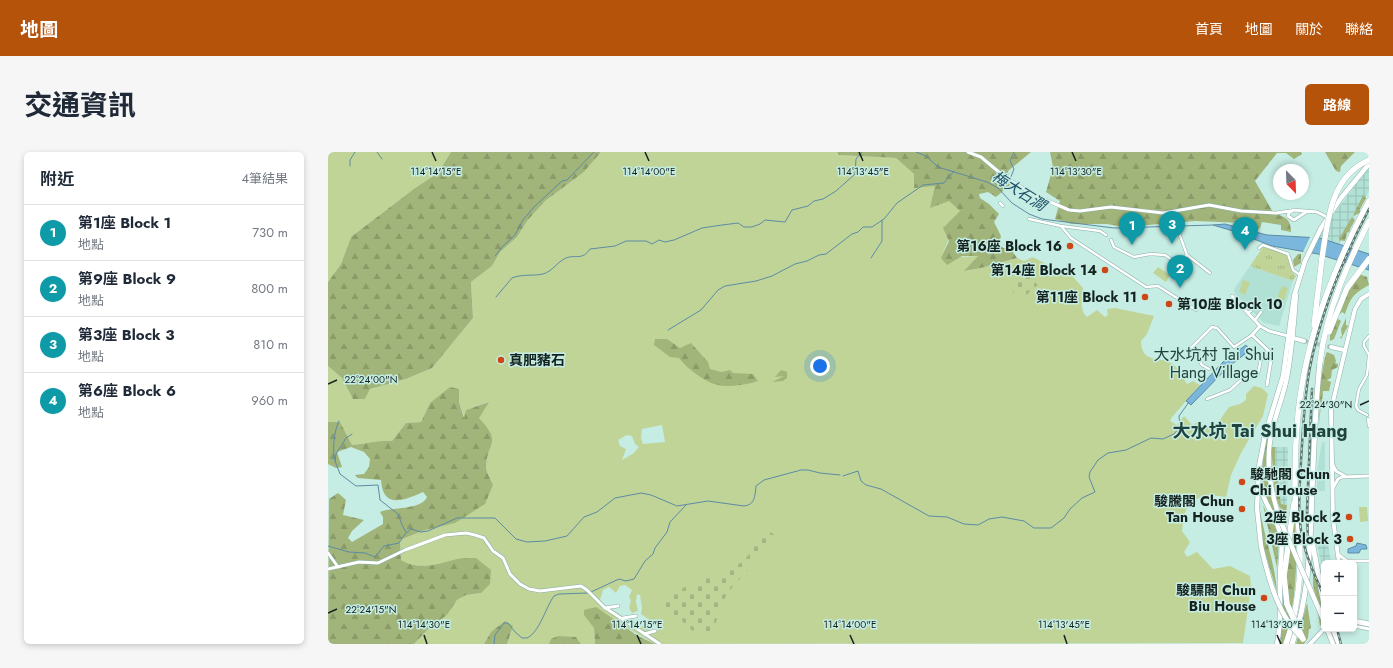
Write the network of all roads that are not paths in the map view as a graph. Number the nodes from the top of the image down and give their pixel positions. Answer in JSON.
{"nodes":[{"id":1,"x":968,"y":152,"type":"edge"},
{"id":2,"x":1369,"y":160,"type":"edge"},
{"id":3,"x":1369,"y":164,"type":"edge"},
{"id":4,"x":1369,"y":201,"type":"edge"},
{"id":5,"x":1000,"y":203,"type":"dead end"},
{"id":6,"x":1003,"y":206,"type":"dead end"},
{"id":7,"x":1294,"y":210,"type":"junction"},
{"id":8,"x":1290,"y":211,"type":"junction"},
{"id":9,"x":1306,"y":212,"type":"junction"},
{"id":10,"x":1276,"y":213,"type":"junction"},
{"id":11,"x":1289,"y":217,"type":"junction"},
{"id":12,"x":1327,"y":217,"type":"junction"},
{"id":13,"x":1298,"y":218,"type":"junction"},
{"id":14,"x":1029,"y":219,"type":"dead end"},
{"id":15,"x":1369,"y":221,"type":"edge"},
{"id":16,"x":1061,"y":226,"type":"junction"},
{"id":17,"x":1179,"y":233,"type":"dead end"},
{"id":18,"x":1106,"y":235,"type":"dead end"},
{"id":19,"x":1112,"y":240,"type":"dead end"},
{"id":20,"x":1259,"y":248,"type":"dead end"},
{"id":21,"x":1187,"y":255,"type":"junction"},
{"id":22,"x":1369,"y":259,"type":"edge"},
{"id":23,"x":1210,"y":273,"type":"dead end"},
{"id":24,"x":1301,"y":274,"type":"junction"},
{"id":25,"x":1298,"y":284,"type":"junction"},
{"id":26,"x":1369,"y":294,"type":"edge"},
{"id":27,"x":1232,"y":296,"type":"dead end"},
{"id":28,"x":1253,"y":303,"type":"dead end"},
{"id":29,"x":1196,"y":310,"type":"dead end"},
{"id":30,"x":1261,"y":312,"type":"dead end"},
{"id":31,"x":1247,"y":313,"type":"junction"},
{"id":32,"x":1255,"y":320,"type":"junction"},
{"id":33,"x":1260,"y":326,"type":"junction"},
{"id":34,"x":1314,"y":331,"type":"junction"},
{"id":35,"x":1252,"y":335,"type":"junction"},
{"id":36,"x":1288,"y":336,"type":"junction"},
{"id":37,"x":1369,"y":336,"type":"edge"},
{"id":38,"x":1294,"y":338,"type":"junction"},
{"id":39,"x":1304,"y":341,"type":"tunnel mouth"},
{"id":40,"x":1331,"y":347,"type":"tunnel mouth"},
{"id":41,"x":1344,"y":350,"type":"junction"},
{"id":42,"x":1267,"y":352,"type":"junction"},
{"id":43,"x":1369,"y":355,"type":"edge"},
{"id":44,"x":1320,"y":362,"type":"junction"},
{"id":45,"x":1209,"y":369,"type":"dead end"},
{"id":46,"x":1267,"y":385,"type":"dead end"},
{"id":47,"x":1207,"y":399,"type":"dead end"},
{"id":48,"x":1367,"y":415,"type":"dead end"},
{"id":49,"x":1273,"y":419,"type":"junction"},
{"id":50,"x":1368,"y":419,"type":"dead end"},
{"id":51,"x":1369,"y":426,"type":"edge"},
{"id":52,"x":1333,"y":465,"type":"junction"},
{"id":53,"x":1345,"y":476,"type":"junction"},
{"id":54,"x":1369,"y":476,"type":"edge"},
{"id":55,"x":1259,"y":477,"type":"junction"},
{"id":56,"x":1333,"y":488,"type":"junction"},
{"id":57,"x":1295,"y":496,"type":"junction"},
{"id":58,"x":1312,"y":534,"type":"junction"},
{"id":59,"x":1288,"y":545,"type":"junction"},
{"id":60,"x":1337,"y":552,"type":"junction"},
{"id":61,"x":328,"y":553,"type":"edge"},
{"id":62,"x":1338,"y":560,"type":"edge"},
{"id":63,"x":1282,"y":561,"type":"junction"},
{"id":64,"x":1369,"y":561,"type":"edge"},
{"id":65,"x":338,"y":567,"type":"junction"},
{"id":66,"x":328,"y":569,"type":"edge"},
{"id":67,"x":1321,"y":584,"type":"edge"},
{"id":68,"x":618,"y":606,"type":"dead end"},
{"id":69,"x":605,"y":608,"type":"junction"},
{"id":70,"x":1321,"y":614,"type":"edge"},
{"id":71,"x":636,"y":616,"type":"dead end"},
{"id":72,"x":623,"y":618,"type":"junction"},
{"id":73,"x":1357,"y":622,"type":"edge"},
{"id":74,"x":1369,"y":624,"type":"edge"},
{"id":75,"x":1357,"y":627,"type":"edge"},
{"id":76,"x":1369,"y":629,"type":"edge"},
{"id":77,"x":655,"y":631,"type":"dead end"},
{"id":78,"x":1323,"y":632,"type":"edge"},
{"id":79,"x":1328,"y":632,"type":"edge"},
{"id":80,"x":1334,"y":632,"type":"edge"},
{"id":81,"x":644,"y":634,"type":"junction"},
{"id":82,"x":1304,"y":642,"type":"edge"},
{"id":83,"x":660,"y":644,"type":"edge"},
{"id":84,"x":1277,"y":644,"type":"edge"},
{"id":85,"x":1286,"y":644,"type":"edge"},
{"id":86,"x":1292,"y":644,"type":"edge"},
{"id":87,"x":1310,"y":644,"type":"edge"},
{"id":88,"x":1334,"y":644,"type":"edge"},
{"id":89,"x":1339,"y":644,"type":"edge"}],
"edges":[{"from":1,"to":10,"type":"street"},
{"from":2,"to":34,"type":"highway","bridge":true},
{"from":3,"to":12,"type":"main road"},
{"from":4,"to":34,"type":"highway"},
{"from":5,"to":6,"type":"street"},
{"from":7,"to":8,"type":"street"},
{"from":7,"to":9,"type":"street"},
{"from":7,"to":13,"type":"street"},
{"from":8,"to":10,"type":"street"},
{"from":8,"to":11,"type":"street"},
{"from":9,"to":12,"type":"street"},
{"from":9,"to":13,"type":"street"},
{"from":10,"to":11,"type":"street"},
{"from":11,"to":13,"type":"street"},
{"from":12,"to":24,"type":"main road"},
{"from":14,"to":16,"type":"street"},
{"from":15,"to":44,"type":"highway"},
{"from":16,"to":18,"type":"street"},
{"from":16,"to":29,"type":"street"},
{"from":17,"to":21,"type":"street"},
{"from":19,"to":21,"type":"street"},
{"from":20,"to":24,"type":"street"},
{"from":21,"to":23,"type":"street"},
{"from":22,"to":44,"type":"highway"},
{"from":24,"to":25,"type":"main road"},
{"from":25,"to":36,"type":"main road"},
{"from":25,"to":38,"type":"main road"},
{"from":26,"to":41,"type":"street"},
{"from":27,"to":31,"type":"street"},
{"from":28,"to":31,"type":"street"},
{"from":30,"to":32,"type":"street"},
{"from":31,"to":32,"type":"street"},
{"from":32,"to":33,"type":"street"},
{"from":33,"to":35,"type":"street"},
{"from":33,"to":36,"type":"street"},
{"from":34,"to":57,"type":"highway"},
{"from":35,"to":42,"type":"street"},
{"from":35,"to":45,"type":"street"},
{"from":36,"to":38,"type":"main road"},
{"from":36,"to":49,"type":"main road"},
{"from":37,"to":43,"type":"street"},
{"from":38,"to":39,"type":"street"},
{"from":38,"to":49,"type":"main road"},
{"from":40,"to":41,"type":"street"},
{"from":41,"to":52,"type":"street"},
{"from":42,"to":46,"type":"street"},
{"from":42,"to":47,"type":"street"},
{"from":43,"to":48,"type":"street"},
{"from":44,"to":58,"type":"main road"},
{"from":49,"to":55,"type":"main road"},
{"from":49,"to":70,"type":"main road","bridge":true},
{"from":50,"to":51,"type":"street"},
{"from":52,"to":53,"type":"street"},
{"from":52,"to":56,"type":"street"},
{"from":53,"to":54,"type":"street"},
{"from":53,"to":56,"type":"street"},
{"from":55,"to":63,"type":"main road"},
{"from":55,"to":82,"type":"main road","bridge":true},
{"from":56,"to":60,"type":"street"},
{"from":57,"to":59,"type":"highway"},
{"from":57,"to":85,"type":"highway"},
{"from":58,"to":67,"type":"main road"},
{"from":58,"to":86,"type":"main road"},
{"from":59,"to":63,"type":"highway"},
{"from":59,"to":82,"type":"highway","bridge":true},
{"from":60,"to":62,"type":"street"},
{"from":60,"to":64,"type":"street"},
{"from":61,"to":65,"type":"street"},
{"from":63,"to":84,"type":"main road"},
{"from":65,"to":66,"type":"street"},
{"from":65,"to":69,"type":"street"},
{"from":68,"to":69,"type":"street"},
{"from":69,"to":72,"type":"street"},
{"from":71,"to":72,"type":"street"},
{"from":72,"to":81,"type":"street"},
{"from":73,"to":74,"type":"main road"},
{"from":75,"to":76,"type":"street"},
{"from":77,"to":81,"type":"street"},
{"from":78,"to":87,"type":"street"},
{"from":79,"to":88,"type":"main road"},
{"from":80,"to":89,"type":"main road"},
{"from":81,"to":83,"type":"street"}]}
